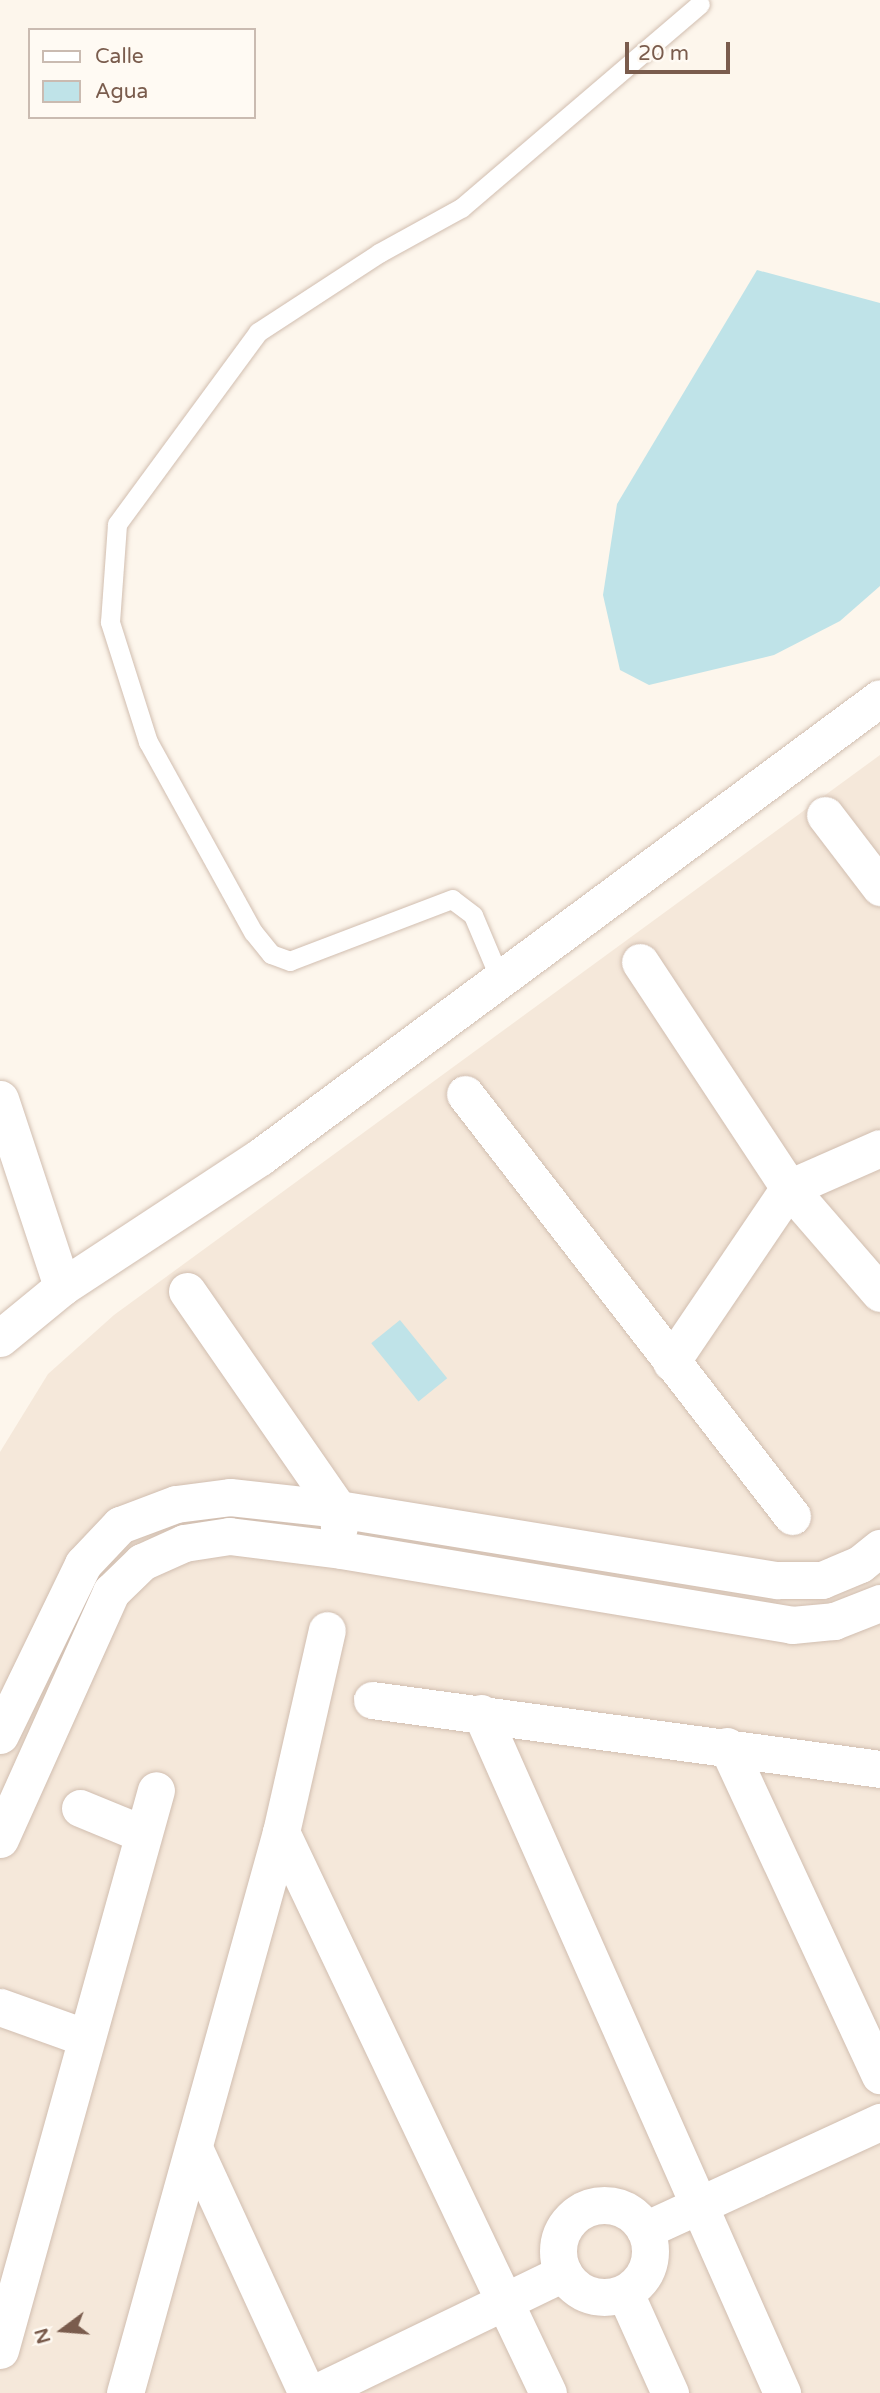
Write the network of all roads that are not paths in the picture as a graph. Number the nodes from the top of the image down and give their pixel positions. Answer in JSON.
{"nodes":[{"id":1,"x":700,"y":4,"type":"dead end"},
{"id":2,"x":880,"y":698,"type":"edge"},
{"id":3,"x":825,"y":815,"type":"dead end"},
{"id":4,"x":880,"y":887,"type":"edge"},
{"id":5,"x":640,"y":962,"type":"dead end"},
{"id":6,"x":500,"y":979,"type":"junction"},
{"id":7,"x":465,"y":1094,"type":"dead end"},
{"id":8,"x":0,"y":1099,"type":"edge"},
{"id":9,"x":880,"y":1148,"type":"edge"},
{"id":10,"x":789,"y":1188,"type":"junction"},
{"id":11,"x":62,"y":1287,"type":"junction"},
{"id":12,"x":187,"y":1291,"type":"dead end"},
{"id":13,"x":880,"y":1293,"type":"edge"},
{"id":14,"x":0,"y":1338,"type":"edge"},
{"id":15,"x":671,"y":1362,"type":"junction"},
{"id":16,"x":338,"y":1510,"type":"junction"},
{"id":17,"x":792,"y":1516,"type":"dead end"},
{"id":18,"x":880,"y":1548,"type":"edge"},
{"id":19,"x":341,"y":1550,"type":"junction"},
{"id":20,"x":83,"y":1564,"type":"junction"},
{"id":21,"x":111,"y":1592,"type":"junction"},
{"id":22,"x":880,"y":1603,"type":"edge"},
{"id":23,"x":327,"y":1630,"type":"dead end"},
{"id":24,"x":372,"y":1700,"type":"dead end"},
{"id":25,"x":481,"y":1713,"type":"junction"},
{"id":26,"x":0,"y":1735,"type":"edge"},
{"id":27,"x":727,"y":1746,"type":"junction"},
{"id":28,"x":880,"y":1769,"type":"edge"},
{"id":29,"x":156,"y":1790,"type":"dead end"},
{"id":30,"x":80,"y":1808,"type":"dead end"},
{"id":31,"x":281,"y":1832,"type":"junction"},
{"id":32,"x":143,"y":1834,"type":"junction"},
{"id":33,"x":0,"y":1839,"type":"edge"},
{"id":34,"x":0,"y":2007,"type":"edge"},
{"id":35,"x":84,"y":2036,"type":"junction"},
{"id":36,"x":880,"y":2075,"type":"edge"},
{"id":37,"x":880,"y":2122,"type":"edge"},
{"id":38,"x":195,"y":2150,"type":"junction"},
{"id":39,"x":698,"y":2207,"type":"junction"},
{"id":40,"x":645,"y":2230,"type":"junction"},
{"id":41,"x":12,"y":2262,"type":"edge"},
{"id":42,"x":563,"y":2273,"type":"junction"},
{"id":43,"x":625,"y":2293,"type":"junction"},
{"id":44,"x":505,"y":2298,"type":"junction"},
{"id":45,"x":0,"y":2350,"type":"edge"},
{"id":46,"x":125,"y":2393,"type":"edge"},
{"id":47,"x":307,"y":2393,"type":"edge"},
{"id":48,"x":315,"y":2393,"type":"edge"},
{"id":49,"x":548,"y":2393,"type":"edge"},
{"id":50,"x":670,"y":2393,"type":"edge"},
{"id":51,"x":782,"y":2393,"type":"edge"}],
"edges":[{"from":1,"to":6,"type":"lane"},
{"from":2,"to":6,"type":"street"},
{"from":3,"to":4,"type":"street"},
{"from":5,"to":10,"type":"street"},
{"from":6,"to":11,"type":"street"},
{"from":7,"to":15,"type":"street"},
{"from":8,"to":11,"type":"street"},
{"from":9,"to":10,"type":"street"},
{"from":10,"to":13,"type":"street"},
{"from":10,"to":15,"type":"street"},
{"from":11,"to":14,"type":"street"},
{"from":12,"to":16,"type":"street"},
{"from":15,"to":17,"type":"street"},
{"from":16,"to":18,"type":"street"},
{"from":16,"to":19,"type":"street"},
{"from":16,"to":20,"type":"street"},
{"from":19,"to":21,"type":"street"},
{"from":19,"to":22,"type":"street"},
{"from":20,"to":21,"type":"street"},
{"from":20,"to":26,"type":"street"},
{"from":21,"to":33,"type":"street"},
{"from":23,"to":31,"type":"street"},
{"from":24,"to":25,"type":"street"},
{"from":25,"to":27,"type":"street"},
{"from":25,"to":39,"type":"street"},
{"from":27,"to":28,"type":"street"},
{"from":27,"to":36,"type":"street"},
{"from":29,"to":32,"type":"street"},
{"from":30,"to":32,"type":"street"},
{"from":31,"to":38,"type":"street"},
{"from":31,"to":44,"type":"street"},
{"from":32,"to":35,"type":"street"},
{"from":34,"to":35,"type":"street"},
{"from":35,"to":41,"type":"street"},
{"from":37,"to":39,"type":"street"},
{"from":38,"to":46,"type":"street"},
{"from":38,"to":47,"type":"street"},
{"from":39,"to":40,"type":"street"},
{"from":39,"to":51,"type":"street"},
{"from":40,"to":42,"type":"street"},
{"from":40,"to":43,"type":"street"},
{"from":41,"to":45,"type":"street"},
{"from":42,"to":43,"type":"street"},
{"from":42,"to":44,"type":"street"},
{"from":43,"to":50,"type":"street"},
{"from":44,"to":48,"type":"street"},
{"from":44,"to":49,"type":"street"}]}
